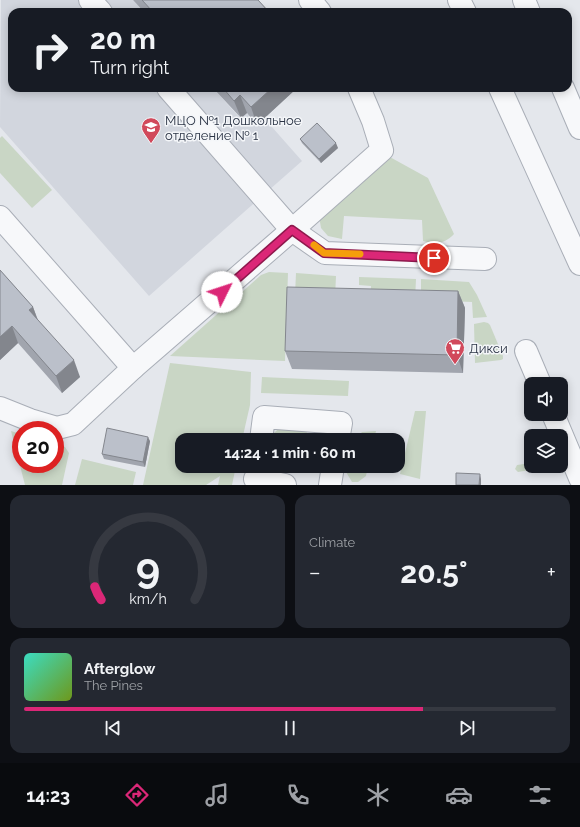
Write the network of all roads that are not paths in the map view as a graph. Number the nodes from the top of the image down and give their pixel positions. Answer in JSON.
{"nodes":[{"id":1,"x":90,"y":0,"type":"edge"},
{"id":2,"x":310,"y":0,"type":"edge"},
{"id":3,"x":97,"y":8,"type":"edge"},
{"id":4,"x":317,"y":8,"type":"edge"},
{"id":5,"x":171,"y":92,"type":"edge"},
{"id":6,"x":361,"y":92,"type":"edge"},
{"id":7,"x":502,"y":92,"type":"edge"},
{"id":8,"x":565,"y":92,"type":"edge"},
{"id":9,"x":580,"y":128,"type":"edge"},
{"id":10,"x":0,"y":217,"type":"edge"},
{"id":11,"x":292,"y":230,"type":"junction"},
{"id":12,"x":485,"y":259,"type":"dead end"},
{"id":13,"x":580,"y":264,"type":"edge"},
{"id":14,"x":526,"y":351,"type":"dead end"},
{"id":15,"x":133,"y":368,"type":"junction"},
{"id":16,"x":537,"y":377,"type":"edge"},
{"id":17,"x":0,"y":408,"type":"edge"},
{"id":18,"x":556,"y":421,"type":"edge"},
{"id":19,"x":262,"y":433,"type":"edge"},
{"id":20,"x":339,"y":433,"type":"edge"},
{"id":21,"x":332,"y":473,"type":"edge"},
{"id":22,"x":255,"y":477,"type":"edge"},
{"id":23,"x":580,"y":478,"type":"edge"},
{"id":24,"x":286,"y":485,"type":"edge"},
{"id":25,"x":330,"y":485,"type":"edge"}],
"edges":[{"from":1,"to":3,"type":"street"},
{"from":2,"to":4,"type":"street"},
{"from":5,"to":11,"type":"street"},
{"from":6,"to":11,"type":"street"},
{"from":7,"to":13,"type":"street"},
{"from":8,"to":9,"type":"street"},
{"from":10,"to":15,"type":"street"},
{"from":11,"to":12,"type":"street"},
{"from":11,"to":15,"type":"street"},
{"from":14,"to":16,"type":"street"},
{"from":15,"to":17,"type":"street"},
{"from":18,"to":23,"type":"street"},
{"from":19,"to":20,"type":"street"},
{"from":21,"to":25,"type":"street"},
{"from":22,"to":24,"type":"street"}]}
